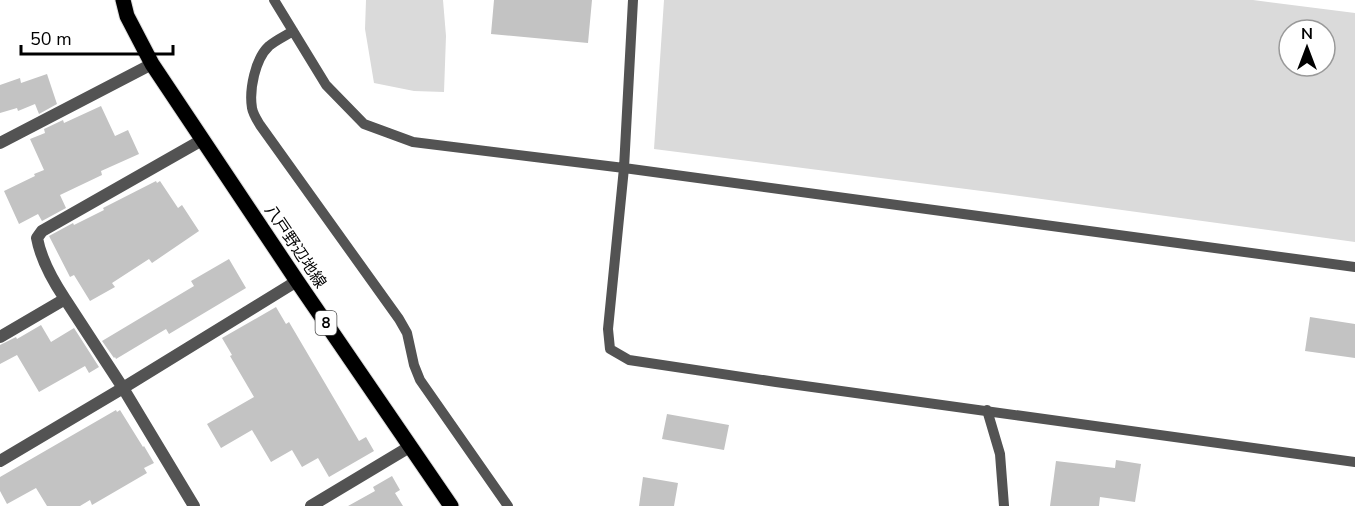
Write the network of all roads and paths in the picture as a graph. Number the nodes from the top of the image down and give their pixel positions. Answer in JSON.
{"nodes":[{"id":1,"x":123,"y":0,"type":"edge"},
{"id":2,"x":274,"y":0,"type":"edge"},
{"id":3,"x":633,"y":0,"type":"edge"},
{"id":4,"x":293,"y":31,"type":"junction"},
{"id":5,"x":152,"y":64,"type":"junction"},
{"id":6,"x":202,"y":140,"type":"junction"},
{"id":7,"x":0,"y":143,"type":"edge"},
{"id":8,"x":624,"y":168,"type":"junction"},
{"id":9,"x":1355,"y":267,"type":"edge"},
{"id":10,"x":297,"y":281,"type":"junction"},
{"id":11,"x":65,"y":298,"type":"junction"},
{"id":12,"x":0,"y":337,"type":"edge"},
{"id":13,"x":123,"y":388,"type":"junction"},
{"id":14,"x":987,"y":410,"type":"junction"},
{"id":15,"x":411,"y":446,"type":"junction"},
{"id":16,"x":0,"y":460,"type":"edge"},
{"id":17,"x":1355,"y":462,"type":"edge"},
{"id":18,"x":194,"y":506,"type":"edge"},
{"id":19,"x":311,"y":506,"type":"edge"},
{"id":20,"x":452,"y":506,"type":"edge"},
{"id":21,"x":508,"y":506,"type":"edge"},
{"id":22,"x":1004,"y":506,"type":"edge"}],
"edges":[{"from":1,"to":5,"type":"main road","name":"八戸野辺地線","number":"8"},
{"from":2,"to":4,"type":"lane"},
{"from":3,"to":8,"type":"lane"},
{"from":4,"to":8,"type":"lane"},
{"from":4,"to":21,"type":"lane"},
{"from":5,"to":6,"type":"main road","name":"八戸野辺地線","number":"8"},
{"from":5,"to":7,"type":"street"},
{"from":6,"to":10,"type":"main road","name":"八戸野辺地線","number":"8"},
{"from":6,"to":11,"type":"street"},
{"from":8,"to":9,"type":"lane"},
{"from":8,"to":14,"type":"lane"},
{"from":10,"to":13,"type":"street"},
{"from":10,"to":15,"type":"main road","name":"八戸野辺地線","number":"8"},
{"from":11,"to":12,"type":"street"},
{"from":11,"to":13,"type":"street"},
{"from":13,"to":16,"type":"street"},
{"from":13,"to":18,"type":"street"},
{"from":14,"to":17,"type":"lane"},
{"from":14,"to":22,"type":"lane"},
{"from":15,"to":19,"type":"street"},
{"from":15,"to":20,"type":"main road","name":"八戸野辺地線","number":"8"}]}
